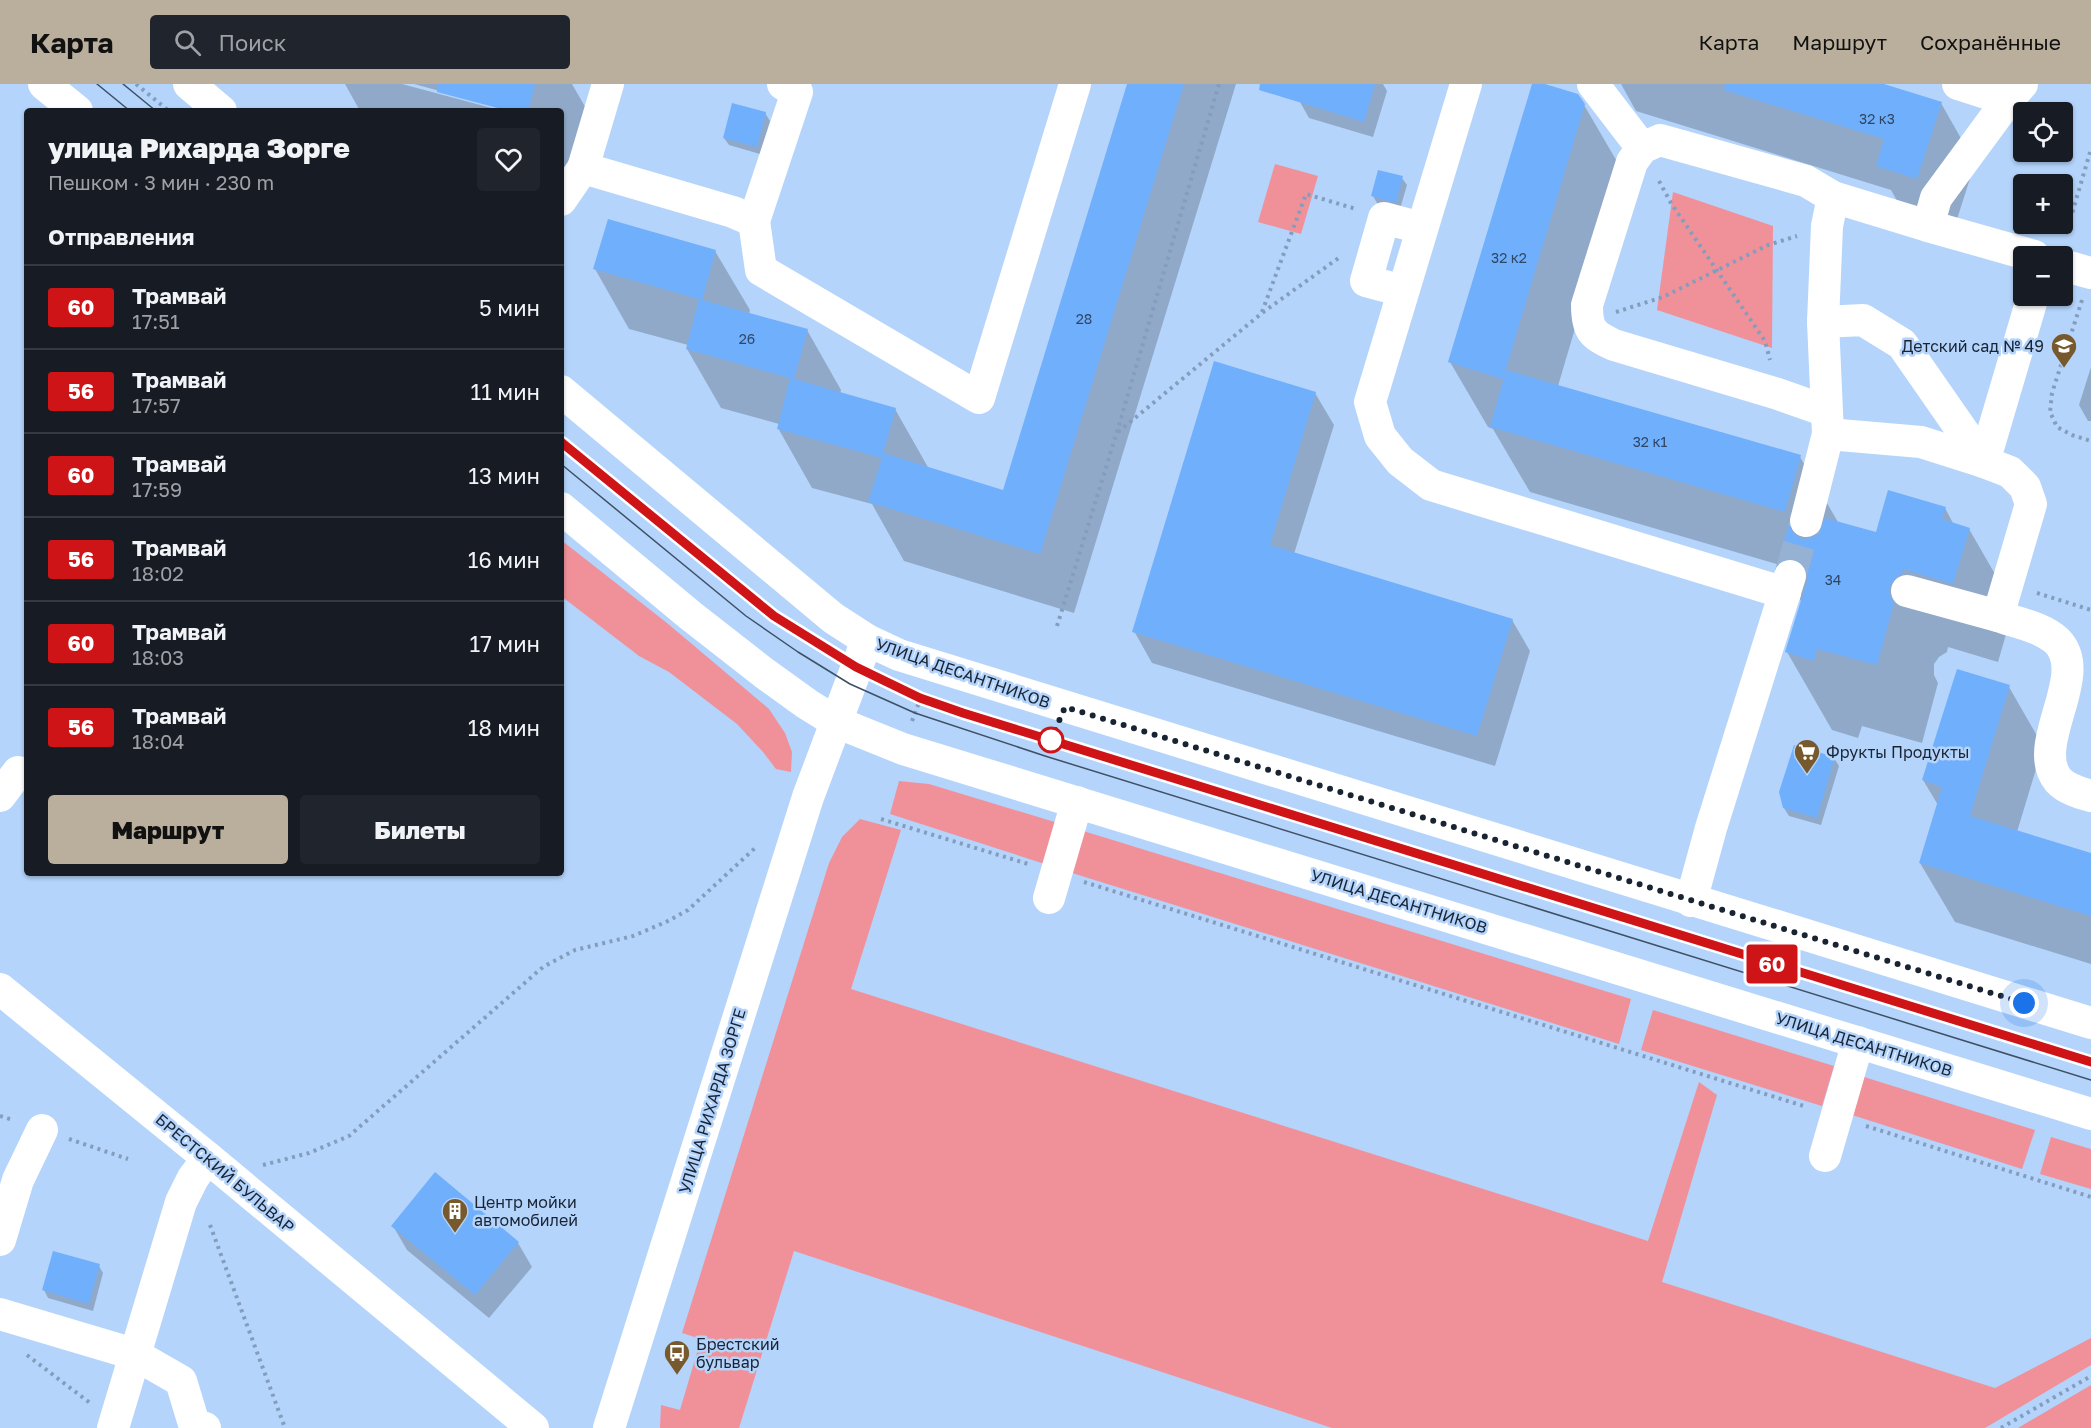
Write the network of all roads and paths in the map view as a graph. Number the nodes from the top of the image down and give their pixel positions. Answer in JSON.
{"nodes":[{"id":1,"x":44,"y":84,"type":"edge"},
{"id":2,"x":136,"y":84,"type":"edge"},
{"id":3,"x":189,"y":84,"type":"edge"},
{"id":4,"x":608,"y":84,"type":"edge"},
{"id":5,"x":783,"y":84,"type":"edge"},
{"id":6,"x":1075,"y":84,"type":"edge"},
{"id":7,"x":1219,"y":84,"type":"edge"},
{"id":8,"x":1464,"y":84,"type":"edge"},
{"id":9,"x":1593,"y":84,"type":"edge"},
{"id":10,"x":1958,"y":84,"type":"edge"},
{"id":11,"x":2015,"y":92,"type":"edge"},
{"id":12,"x":73,"y":108,"type":"edge"},
{"id":13,"x":165,"y":108,"type":"edge"},
{"id":14,"x":217,"y":108,"type":"edge"},
{"id":15,"x":1642,"y":148,"type":"junction"},
{"id":16,"x":2091,"y":149,"type":"edge"},
{"id":17,"x":583,"y":168,"type":"junction"},
{"id":18,"x":564,"y":196,"type":"edge"},
{"id":19,"x":1366,"y":212,"type":"dead end"},
{"id":20,"x":1830,"y":212,"type":"junction"},
{"id":21,"x":754,"y":221,"type":"junction"},
{"id":22,"x":1928,"y":226,"type":"junction"},
{"id":23,"x":1421,"y":228,"type":"junction"},
{"id":24,"x":2065,"y":246,"type":"edge"},
{"id":25,"x":1375,"y":249,"type":"junction"},
{"id":26,"x":2013,"y":250,"type":"edge"},
{"id":27,"x":2073,"y":258,"type":"edge"},
{"id":28,"x":1717,"y":270,"type":"junction"},
{"id":29,"x":2091,"y":273,"type":"edge"},
{"id":30,"x":1403,"y":291,"type":"junction"},
{"id":31,"x":2030,"y":306,"type":"edge"},
{"id":32,"x":1262,"y":313,"type":"junction"},
{"id":33,"x":1587,"y":322,"type":"junction"},
{"id":34,"x":1823,"y":322,"type":"junction"},
{"id":35,"x":564,"y":394,"type":"edge"},
{"id":36,"x":1778,"y":394,"type":"junction"},
{"id":37,"x":1827,"y":423,"type":"junction"},
{"id":38,"x":1117,"y":432,"type":"junction"},
{"id":39,"x":2091,"y":441,"type":"edge"},
{"id":40,"x":1984,"y":462,"type":"junction"},
{"id":41,"x":564,"y":510,"type":"edge"},
{"id":42,"x":1806,"y":521,"type":"tunnel mouth"},
{"id":43,"x":2008,"y":584,"type":"junction"},
{"id":44,"x":1907,"y":591,"type":"dead end"},
{"id":45,"x":2091,"y":610,"type":"edge"},
{"id":46,"x":1998,"y":616,"type":"junction"},
{"id":47,"x":1057,"y":626,"type":"dead end"},
{"id":48,"x":867,"y":640,"type":"junction"},
{"id":49,"x":924,"y":685,"type":"dead end"},
{"id":50,"x":836,"y":722,"type":"junction"},
{"id":51,"x":911,"y":728,"type":"dead end"},
{"id":52,"x":2091,"y":796,"type":"edge"},
{"id":53,"x":1077,"y":802,"type":"junction"},
{"id":54,"x":881,"y":819,"type":"dead end"},
{"id":55,"x":755,"y":848,"type":"dead end"},
{"id":56,"x":1035,"y":866,"type":"dead end"},
{"id":57,"x":1077,"y":879,"type":"dead end"},
{"id":58,"x":1049,"y":897,"type":"dead end"},
{"id":59,"x":1691,"y":901,"type":"junction"},
{"id":60,"x":0,"y":989,"type":"edge"},
{"id":61,"x":2091,"y":1023,"type":"edge"},
{"id":62,"x":1858,"y":1042,"type":"junction"},
{"id":63,"x":1812,"y":1109,"type":"dead end"},
{"id":64,"x":2091,"y":1114,"type":"edge"},
{"id":65,"x":1860,"y":1124,"type":"dead end"},
{"id":66,"x":42,"y":1130,"type":"dead end"},
{"id":67,"x":1825,"y":1156,"type":"dead end"},
{"id":68,"x":208,"y":1158,"type":"junction"},
{"id":69,"x":263,"y":1166,"type":"dead end"},
{"id":70,"x":2091,"y":1197,"type":"edge"},
{"id":71,"x":210,"y":1225,"type":"dead end"},
{"id":72,"x":0,"y":1240,"type":"edge"},
{"id":73,"x":0,"y":1314,"type":"edge"},
{"id":74,"x":23,"y":1353,"type":"dead end"},
{"id":75,"x":134,"y":1354,"type":"junction"},
{"id":76,"x":2091,"y":1376,"type":"edge"},
{"id":77,"x":104,"y":1417,"type":"edge"},
{"id":78,"x":205,"y":1428,"type":"edge"},
{"id":79,"x":285,"y":1428,"type":"edge"},
{"id":80,"x":533,"y":1428,"type":"edge"},
{"id":81,"x":609,"y":1428,"type":"edge"},
{"id":82,"x":2001,"y":1428,"type":"edge"}],
"edges":[{"from":1,"to":12,"type":"street"},
{"from":2,"to":13,"type":"path"},
{"from":3,"to":14,"type":"street"},
{"from":4,"to":17,"type":"street"},
{"from":5,"to":21,"type":"street"},
{"from":6,"to":21,"type":"street"},
{"from":7,"to":38,"type":"path"},
{"from":8,"to":23,"type":"street"},
{"from":9,"to":15,"type":"street"},
{"from":10,"to":11,"type":"street"},
{"from":11,"to":22,"type":"street"},
{"from":15,"to":20,"type":"street"},
{"from":15,"to":28,"type":"path"},
{"from":15,"to":33,"type":"street"},
{"from":16,"to":24,"type":"path"},
{"from":17,"to":18,"type":"street"},
{"from":17,"to":21,"type":"street"},
{"from":19,"to":32,"type":"path"},
{"from":20,"to":22,"type":"street"},
{"from":20,"to":28,"type":"path"},
{"from":20,"to":34,"type":"street"},
{"from":22,"to":26,"type":"street"},
{"from":23,"to":25,"type":"street"},
{"from":23,"to":30,"type":"street"},
{"from":25,"to":30,"type":"street"},
{"from":25,"to":32,"type":"path"},
{"from":27,"to":29,"type":"street"},
{"from":28,"to":33,"type":"path"},
{"from":28,"to":36,"type":"path"},
{"from":29,"to":39,"type":"path"},
{"from":30,"to":59,"type":"street"},
{"from":31,"to":40,"type":"street"},
{"from":32,"to":38,"type":"path"},
{"from":33,"to":36,"type":"street"},
{"from":34,"to":37,"type":"street"},
{"from":34,"to":40,"type":"street"},
{"from":35,"to":48,"type":"street","name":"УЛИЦА ДЕСАНТНИКОВ"},
{"from":36,"to":37,"type":"street"},
{"from":37,"to":40,"type":"street"},
{"from":37,"to":42,"type":"street"},
{"from":38,"to":47,"type":"path"},
{"from":40,"to":43,"type":"street"},
{"from":41,"to":50,"type":"street","name":"УЛИЦА ДЕСАНТНИКОВ"},
{"from":43,"to":45,"type":"path"},
{"from":43,"to":46,"type":"street"},
{"from":44,"to":46,"type":"street"},
{"from":46,"to":52,"type":"street"},
{"from":48,"to":50,"type":"street","name":"УЛИЦА РИХАРДА ЗОРГЕ"},
{"from":48,"to":59,"type":"street","name":"УЛИЦА ДЕСАНТНИКОВ"},
{"from":49,"to":51,"type":"path"},
{"from":50,"to":53,"type":"street","name":"УЛИЦА ДЕСАНТНИКОВ"},
{"from":50,"to":81,"type":"street","name":"УЛИЦА РИХАРДА ЗОРГЕ"},
{"from":53,"to":58,"type":"street"},
{"from":53,"to":62,"type":"street","name":"УЛИЦА ДЕСАНТНИКОВ"},
{"from":54,"to":56,"type":"path"},
{"from":55,"to":69,"type":"path"},
{"from":57,"to":63,"type":"path"},
{"from":59,"to":61,"type":"street","name":"УЛИЦА ДЕСАНТНИКОВ"},
{"from":60,"to":68,"type":"street","name":"БРЕСТСКИЙ БУЛЬВАР"},
{"from":62,"to":64,"type":"street","name":"УЛИЦА ДЕСАНТНИКОВ"},
{"from":62,"to":67,"type":"street"},
{"from":65,"to":70,"type":"path"},
{"from":66,"to":72,"type":"street"},
{"from":68,"to":75,"type":"street"},
{"from":68,"to":80,"type":"street","name":"БРЕСТСКИЙ БУЛЬВАР"},
{"from":71,"to":79,"type":"path"},
{"from":73,"to":75,"type":"street"},
{"from":74,"to":77,"type":"path"},
{"from":75,"to":77,"type":"street"},
{"from":75,"to":78,"type":"street"},
{"from":76,"to":82,"type":"path"}]}
